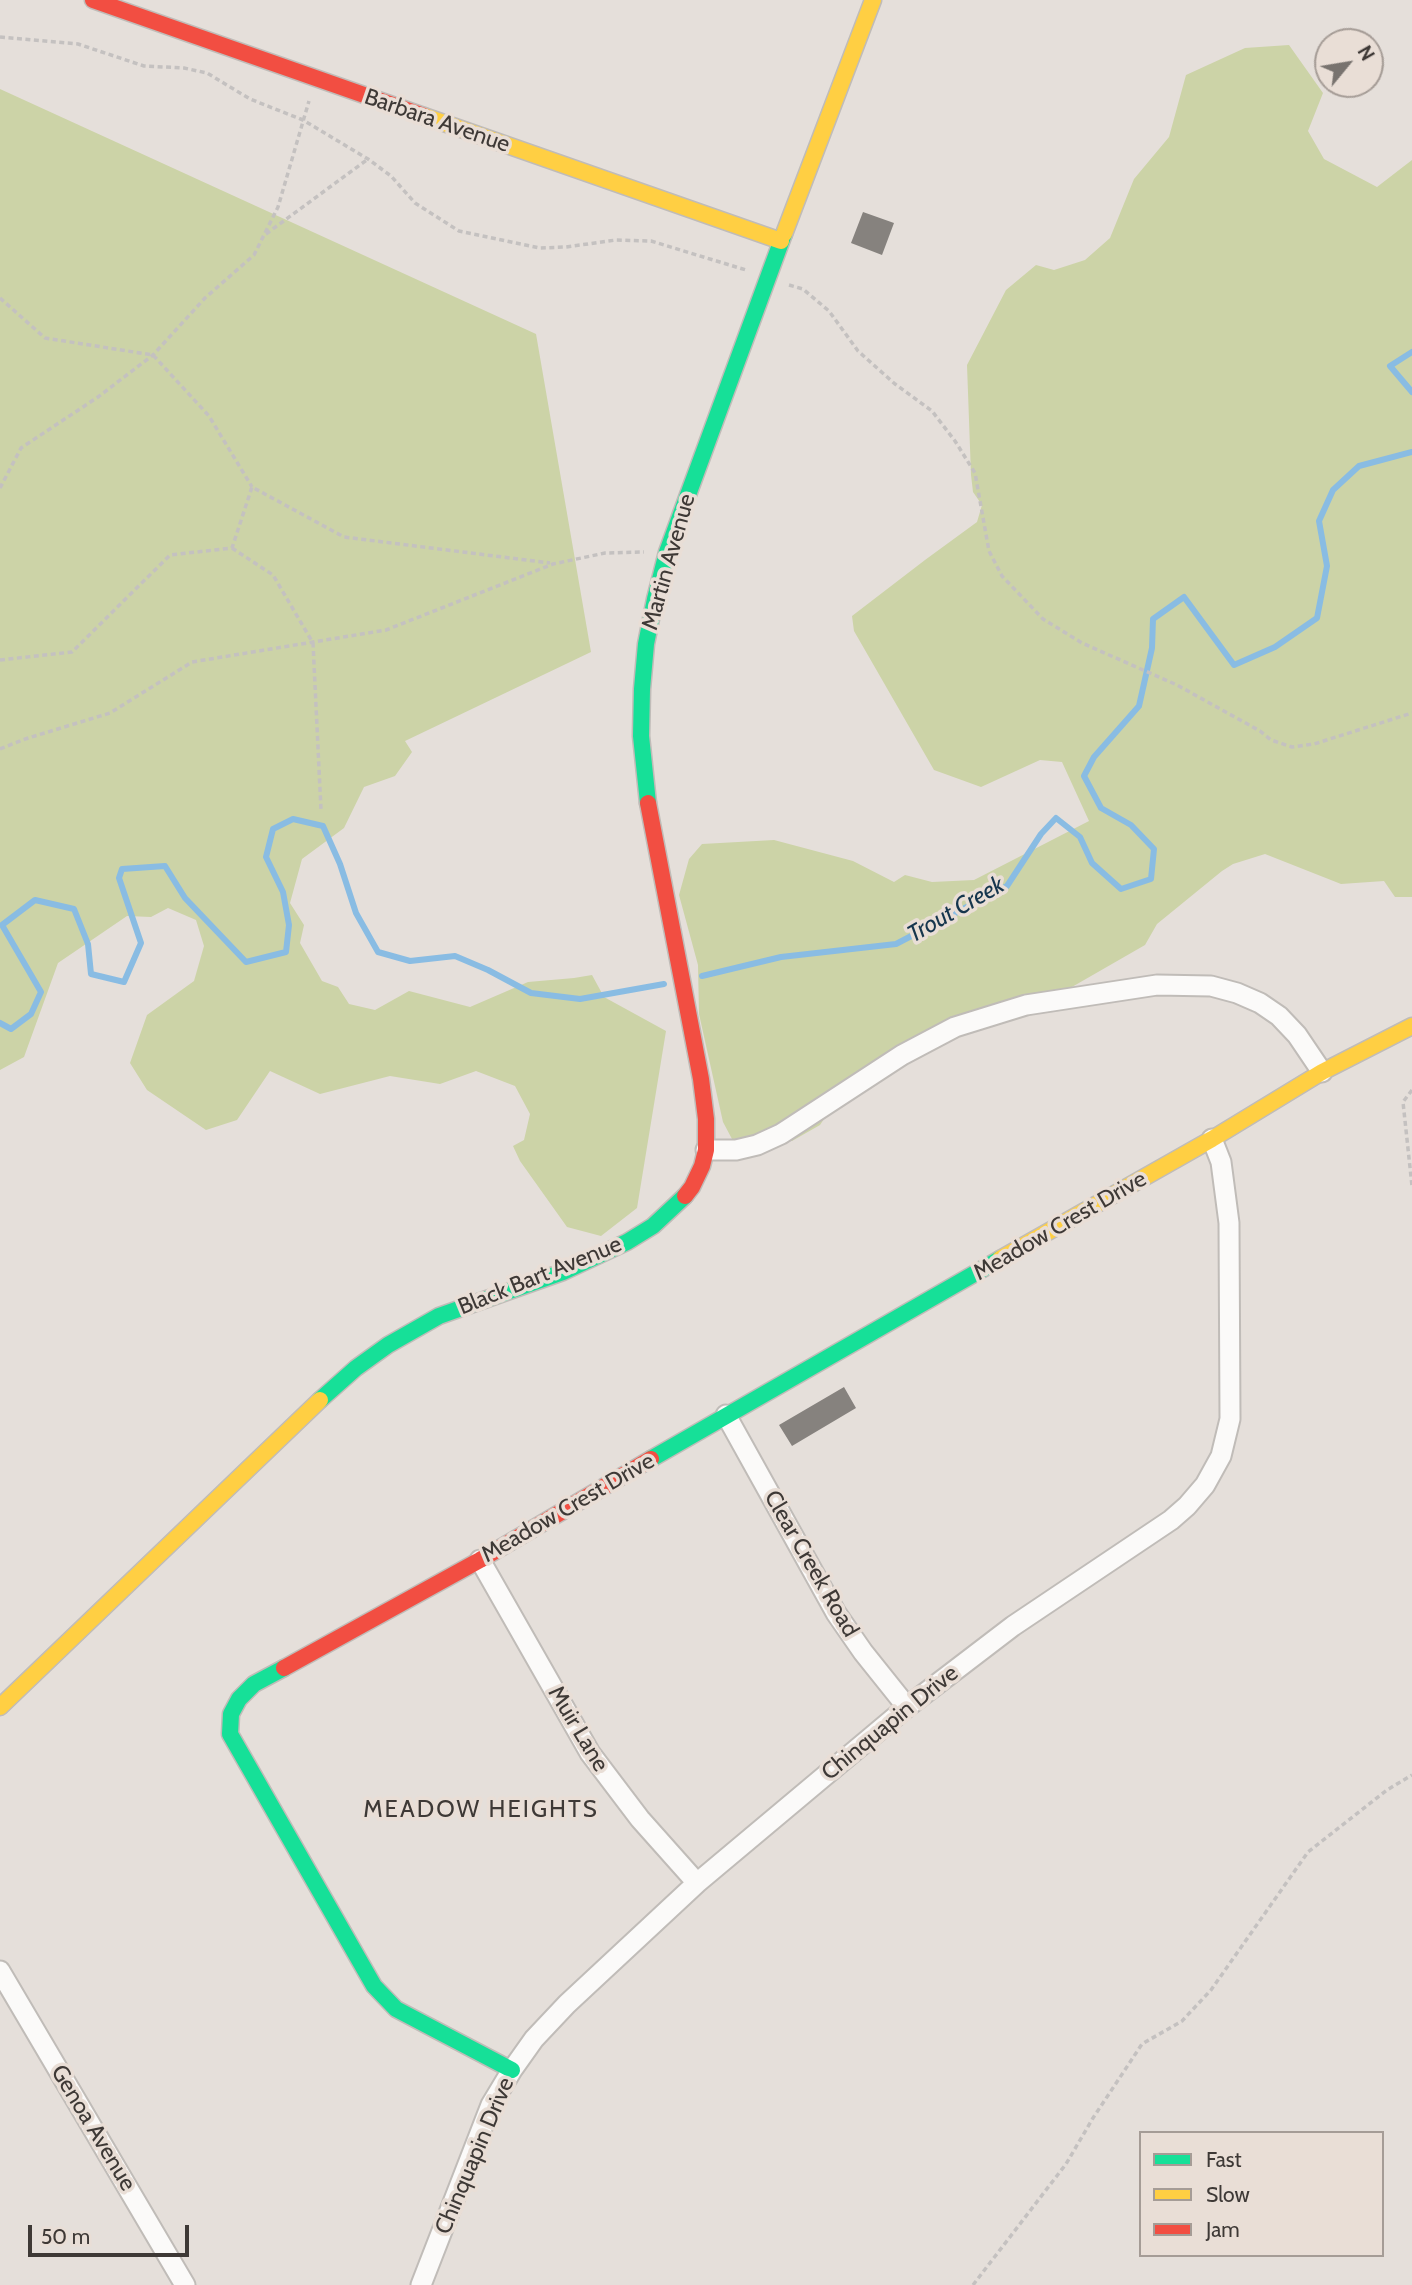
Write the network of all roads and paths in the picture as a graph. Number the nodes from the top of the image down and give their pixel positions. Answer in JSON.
{"nodes":[{"id":1,"x":93,"y":0,"type":"edge"},
{"id":2,"x":873,"y":0,"type":"edge"},
{"id":3,"x":0,"y":37,"type":"edge"},
{"id":4,"x":315,"y":79,"type":"junction"},
{"id":5,"x":303,"y":120,"type":"junction"},
{"id":6,"x":368,"y":159,"type":"junction"},
{"id":7,"x":264,"y":235,"type":"junction"},
{"id":8,"x":781,"y":241,"type":"junction"},
{"id":9,"x":768,"y":279,"type":"junction"},
{"id":10,"x":0,"y":299,"type":"edge"},
{"id":11,"x":153,"y":355,"type":"junction"},
{"id":12,"x":252,"y":487,"type":"junction"},
{"id":13,"x":0,"y":488,"type":"edge"},
{"id":14,"x":232,"y":548,"type":"junction"},
{"id":15,"x":667,"y":552,"type":"junction"},
{"id":16,"x":552,"y":564,"type":"junction"},
{"id":17,"x":313,"y":643,"type":"junction"},
{"id":18,"x":0,"y":660,"type":"edge"},
{"id":19,"x":1412,"y":713,"type":"edge"},
{"id":20,"x":0,"y":749,"type":"edge"},
{"id":21,"x":321,"y":810,"type":"dead end"},
{"id":22,"x":1412,"y":1026,"type":"edge"},
{"id":23,"x":1322,"y":1072,"type":"junction"},
{"id":24,"x":1412,"y":1090,"type":"edge"},
{"id":25,"x":1212,"y":1139,"type":"junction"},
{"id":26,"x":706,"y":1150,"type":"junction"},
{"id":27,"x":1412,"y":1186,"type":"edge"},
{"id":28,"x":726,"y":1415,"type":"junction"},
{"id":29,"x":480,"y":1560,"type":"junction"},
{"id":30,"x":0,"y":1707,"type":"edge"},
{"id":31,"x":907,"y":1707,"type":"junction"},
{"id":32,"x":1412,"y":1775,"type":"edge"},
{"id":33,"x":696,"y":1883,"type":"junction"},
{"id":34,"x":0,"y":1971,"type":"edge"},
{"id":35,"x":512,"y":2070,"type":"junction"},
{"id":36,"x":185,"y":2285,"type":"edge"},
{"id":37,"x":421,"y":2285,"type":"edge"},
{"id":38,"x":973,"y":2285,"type":"edge"}],
"edges":[{"from":1,"to":4,"type":"street","name":"Barbara Avenue"},
{"from":2,"to":8,"type":"street","name":"Martin Avenue"},
{"from":3,"to":5,"type":"path"},
{"from":4,"to":5,"type":"path"},
{"from":4,"to":8,"type":"street","name":"Barbara Avenue"},
{"from":5,"to":6,"type":"path"},
{"from":5,"to":7,"type":"path"},
{"from":6,"to":7,"type":"path"},
{"from":6,"to":9,"type":"path"},
{"from":7,"to":11,"type":"path"},
{"from":8,"to":9,"type":"street","name":"Martin Avenue"},
{"from":9,"to":15,"type":"street","name":"Martin Avenue"},
{"from":9,"to":19,"type":"path"},
{"from":10,"to":11,"type":"path"},
{"from":11,"to":12,"type":"path"},
{"from":11,"to":13,"type":"path"},
{"from":12,"to":14,"type":"path"},
{"from":12,"to":16,"type":"path"},
{"from":14,"to":17,"type":"path"},
{"from":14,"to":18,"type":"path"},
{"from":15,"to":16,"type":"path"},
{"from":15,"to":26,"type":"street","name":"Martin Avenue"},
{"from":16,"to":17,"type":"path"},
{"from":17,"to":20,"type":"path"},
{"from":17,"to":21,"type":"path"},
{"from":22,"to":23,"type":"street","name":"Meadow Crest Drive"},
{"from":23,"to":25,"type":"street","name":"Meadow Crest Drive"},
{"from":23,"to":26,"type":"street"},
{"from":24,"to":27,"type":"path"},
{"from":25,"to":28,"type":"street","name":"Meadow Crest Drive"},
{"from":25,"to":31,"type":"street","name":"Chinquapin Drive"},
{"from":26,"to":30,"type":"street","name":"Black Bart Avenue"},
{"from":28,"to":29,"type":"street","name":"Meadow Crest Drive"},
{"from":28,"to":31,"type":"street","name":"Clear Creek Road"},
{"from":29,"to":33,"type":"street","name":"Muir Lane"},
{"from":29,"to":35,"type":"street","name":"Meadow Crest Drive"},
{"from":31,"to":33,"type":"street","name":"Chinquapin Drive"},
{"from":32,"to":38,"type":"path"},
{"from":33,"to":35,"type":"street","name":"Chinquapin Drive"},
{"from":34,"to":36,"type":"street","name":"Genoa Avenue"},
{"from":35,"to":37,"type":"street","name":"Chinquapin Drive"}]}
